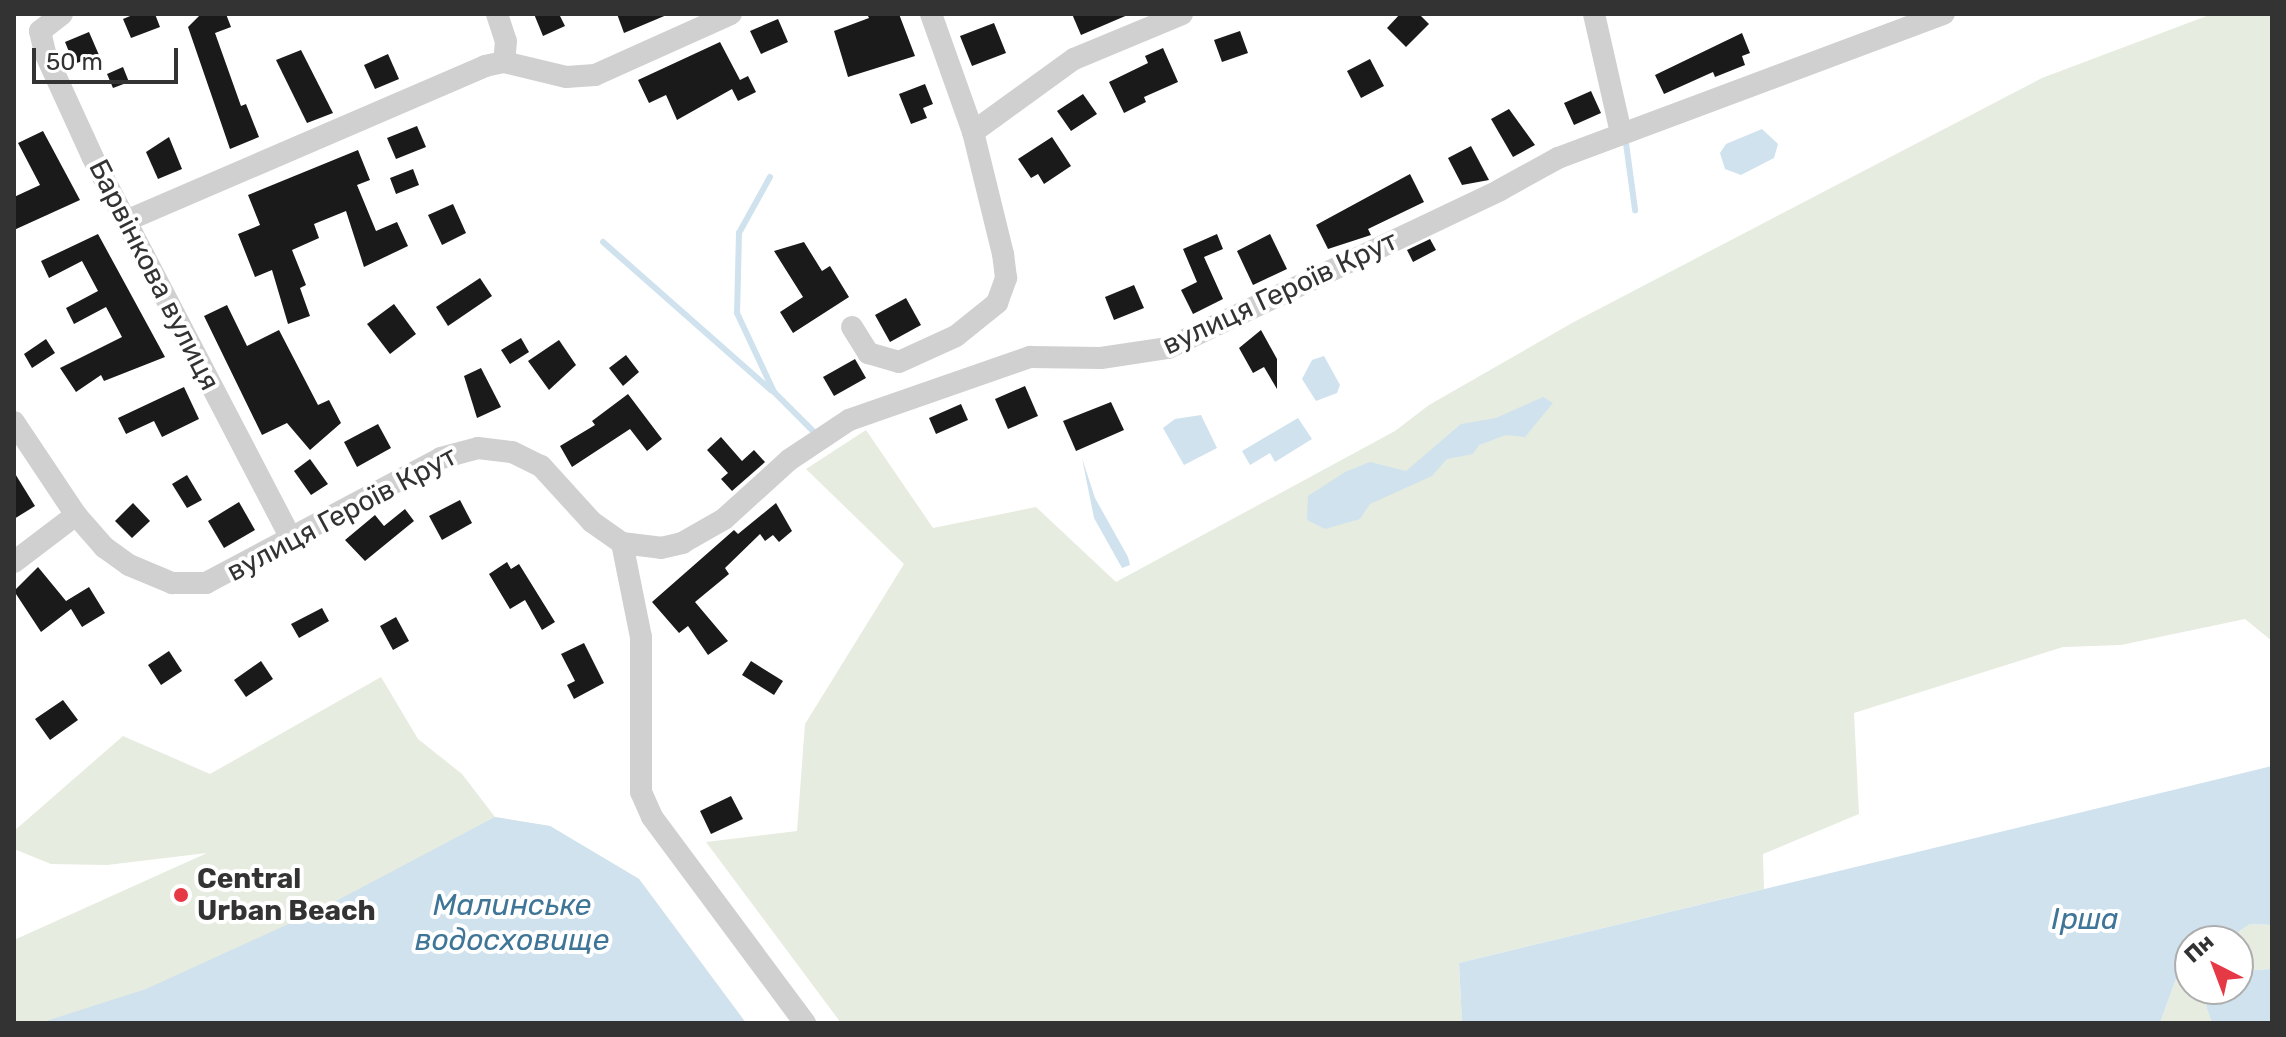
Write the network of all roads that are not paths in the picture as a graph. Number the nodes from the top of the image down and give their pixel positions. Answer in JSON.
{"nodes":[{"id":1,"x":62,"y":14,"type":"edge"},
{"id":2,"x":497,"y":14,"type":"edge"},
{"id":3,"x":731,"y":14,"type":"edge"},
{"id":4,"x":931,"y":14,"type":"edge"},
{"id":5,"x":1182,"y":14,"type":"edge"},
{"id":6,"x":1594,"y":14,"type":"edge"},
{"id":7,"x":1944,"y":14,"type":"edge"},
{"id":8,"x":504,"y":62,"type":"junction"},
{"id":9,"x":973,"y":132,"type":"junction"},
{"id":10,"x":1621,"y":133,"type":"junction"},
{"id":11,"x":128,"y":220,"type":"junction"},
{"id":12,"x":852,"y":327,"type":"dead end"},
{"id":13,"x":14,"y":422,"type":"edge"},
{"id":14,"x":76,"y":515,"type":"junction"},
{"id":15,"x":292,"y":540,"type":"junction"},
{"id":16,"x":622,"y":543,"type":"junction"},
{"id":17,"x":14,"y":562,"type":"edge"},
{"id":18,"x":805,"y":1023,"type":"edge"}],
"edges":[{"from":1,"to":11,"type":"street","name":"Барвінкова вулиця"},
{"from":2,"to":8,"type":"street"},
{"from":3,"to":8,"type":"street"},
{"from":4,"to":9,"type":"street"},
{"from":5,"to":9,"type":"street"},
{"from":6,"to":10,"type":"street"},
{"from":7,"to":10,"type":"street","name":"вулиця Героїв Крут"},
{"from":8,"to":11,"type":"street"},
{"from":9,"to":12,"type":"street"},
{"from":10,"to":16,"type":"street","name":"вулиця Героїв Крут"},
{"from":11,"to":15,"type":"street","name":"Барвінкова вулиця"},
{"from":13,"to":14,"type":"street","name":"вулиця Героїв Крут"},
{"from":14,"to":15,"type":"street","name":"вулиця Героїв Крут"},
{"from":14,"to":17,"type":"street"},
{"from":15,"to":16,"type":"street","name":"вулиця Героїв Крут"},
{"from":16,"to":18,"type":"street"}]}
